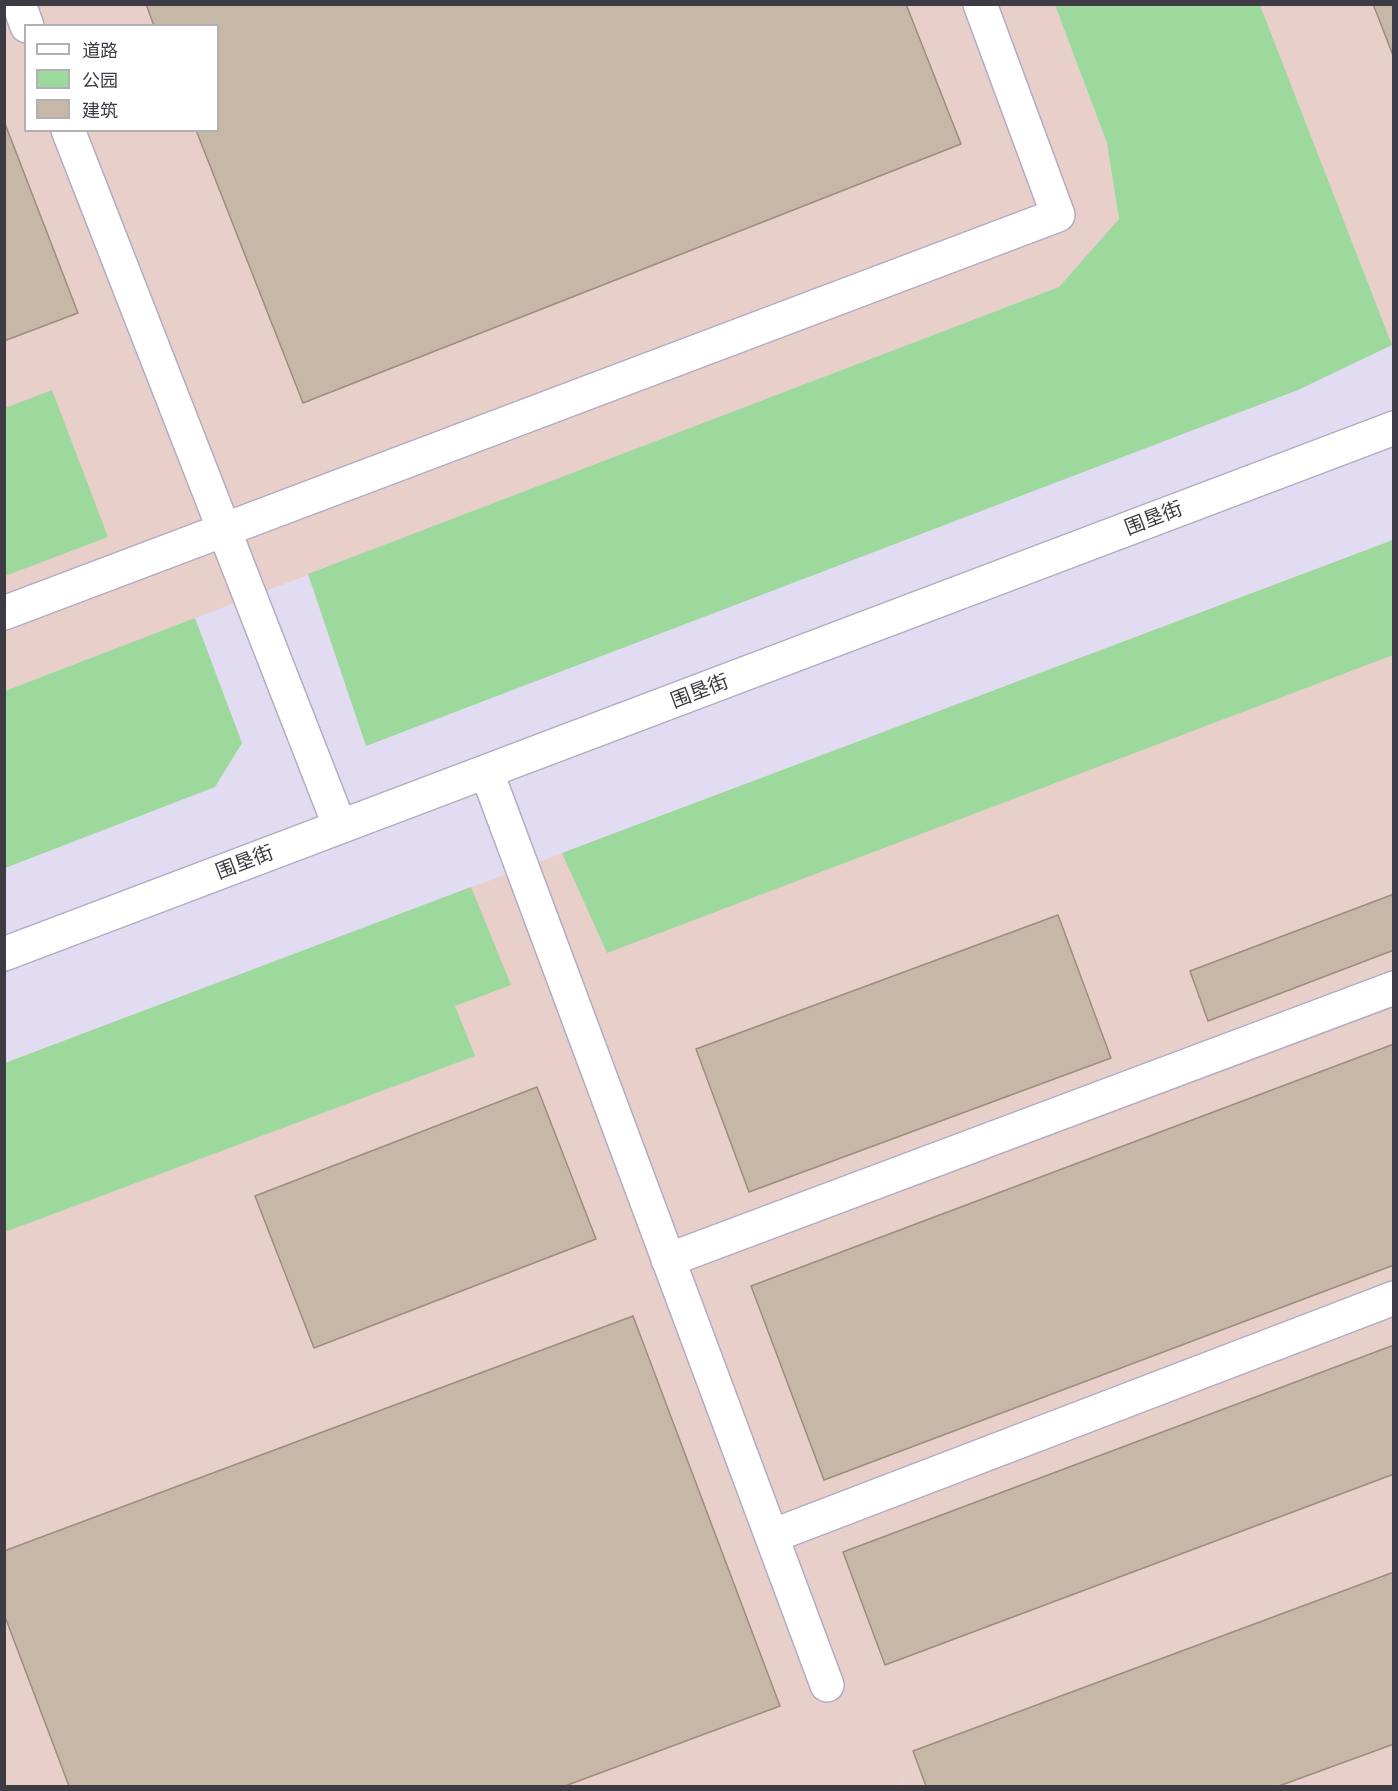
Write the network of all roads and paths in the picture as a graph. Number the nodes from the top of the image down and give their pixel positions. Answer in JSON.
{"nodes":[{"id":1,"x":19,"y":4,"type":"edge"},
{"id":2,"x":980,"y":4,"type":"edge"},
{"id":3,"x":26,"y":24,"type":"edge"},
{"id":4,"x":69,"y":132,"type":"edge"},
{"id":5,"x":1394,"y":428,"type":"edge"},
{"id":6,"x":223,"y":531,"type":"junction"},
{"id":7,"x":4,"y":613,"type":"edge"},
{"id":8,"x":487,"y":773,"type":"junction"},
{"id":9,"x":340,"y":827,"type":"junction"},
{"id":10,"x":4,"y":954,"type":"edge"},
{"id":11,"x":1394,"y":988,"type":"edge"},
{"id":12,"x":668,"y":1260,"type":"junction"},
{"id":13,"x":1394,"y":1298,"type":"edge"},
{"id":14,"x":772,"y":1536,"type":"junction"},
{"id":15,"x":827,"y":1685,"type":"dead end"}],
"edges":[{"from":1,"to":3,"type":"street"},
{"from":2,"to":6,"type":"street"},
{"from":4,"to":6,"type":"street"},
{"from":5,"to":8,"type":"street","name":"围垦街"},
{"from":6,"to":7,"type":"street"},
{"from":6,"to":9,"type":"street"},
{"from":8,"to":9,"type":"street","name":"围垦街"},
{"from":8,"to":12,"type":"street"},
{"from":9,"to":10,"type":"street","name":"围垦街"},
{"from":11,"to":12,"type":"street"},
{"from":12,"to":14,"type":"street"},
{"from":13,"to":14,"type":"street"},
{"from":14,"to":15,"type":"street"}]}
